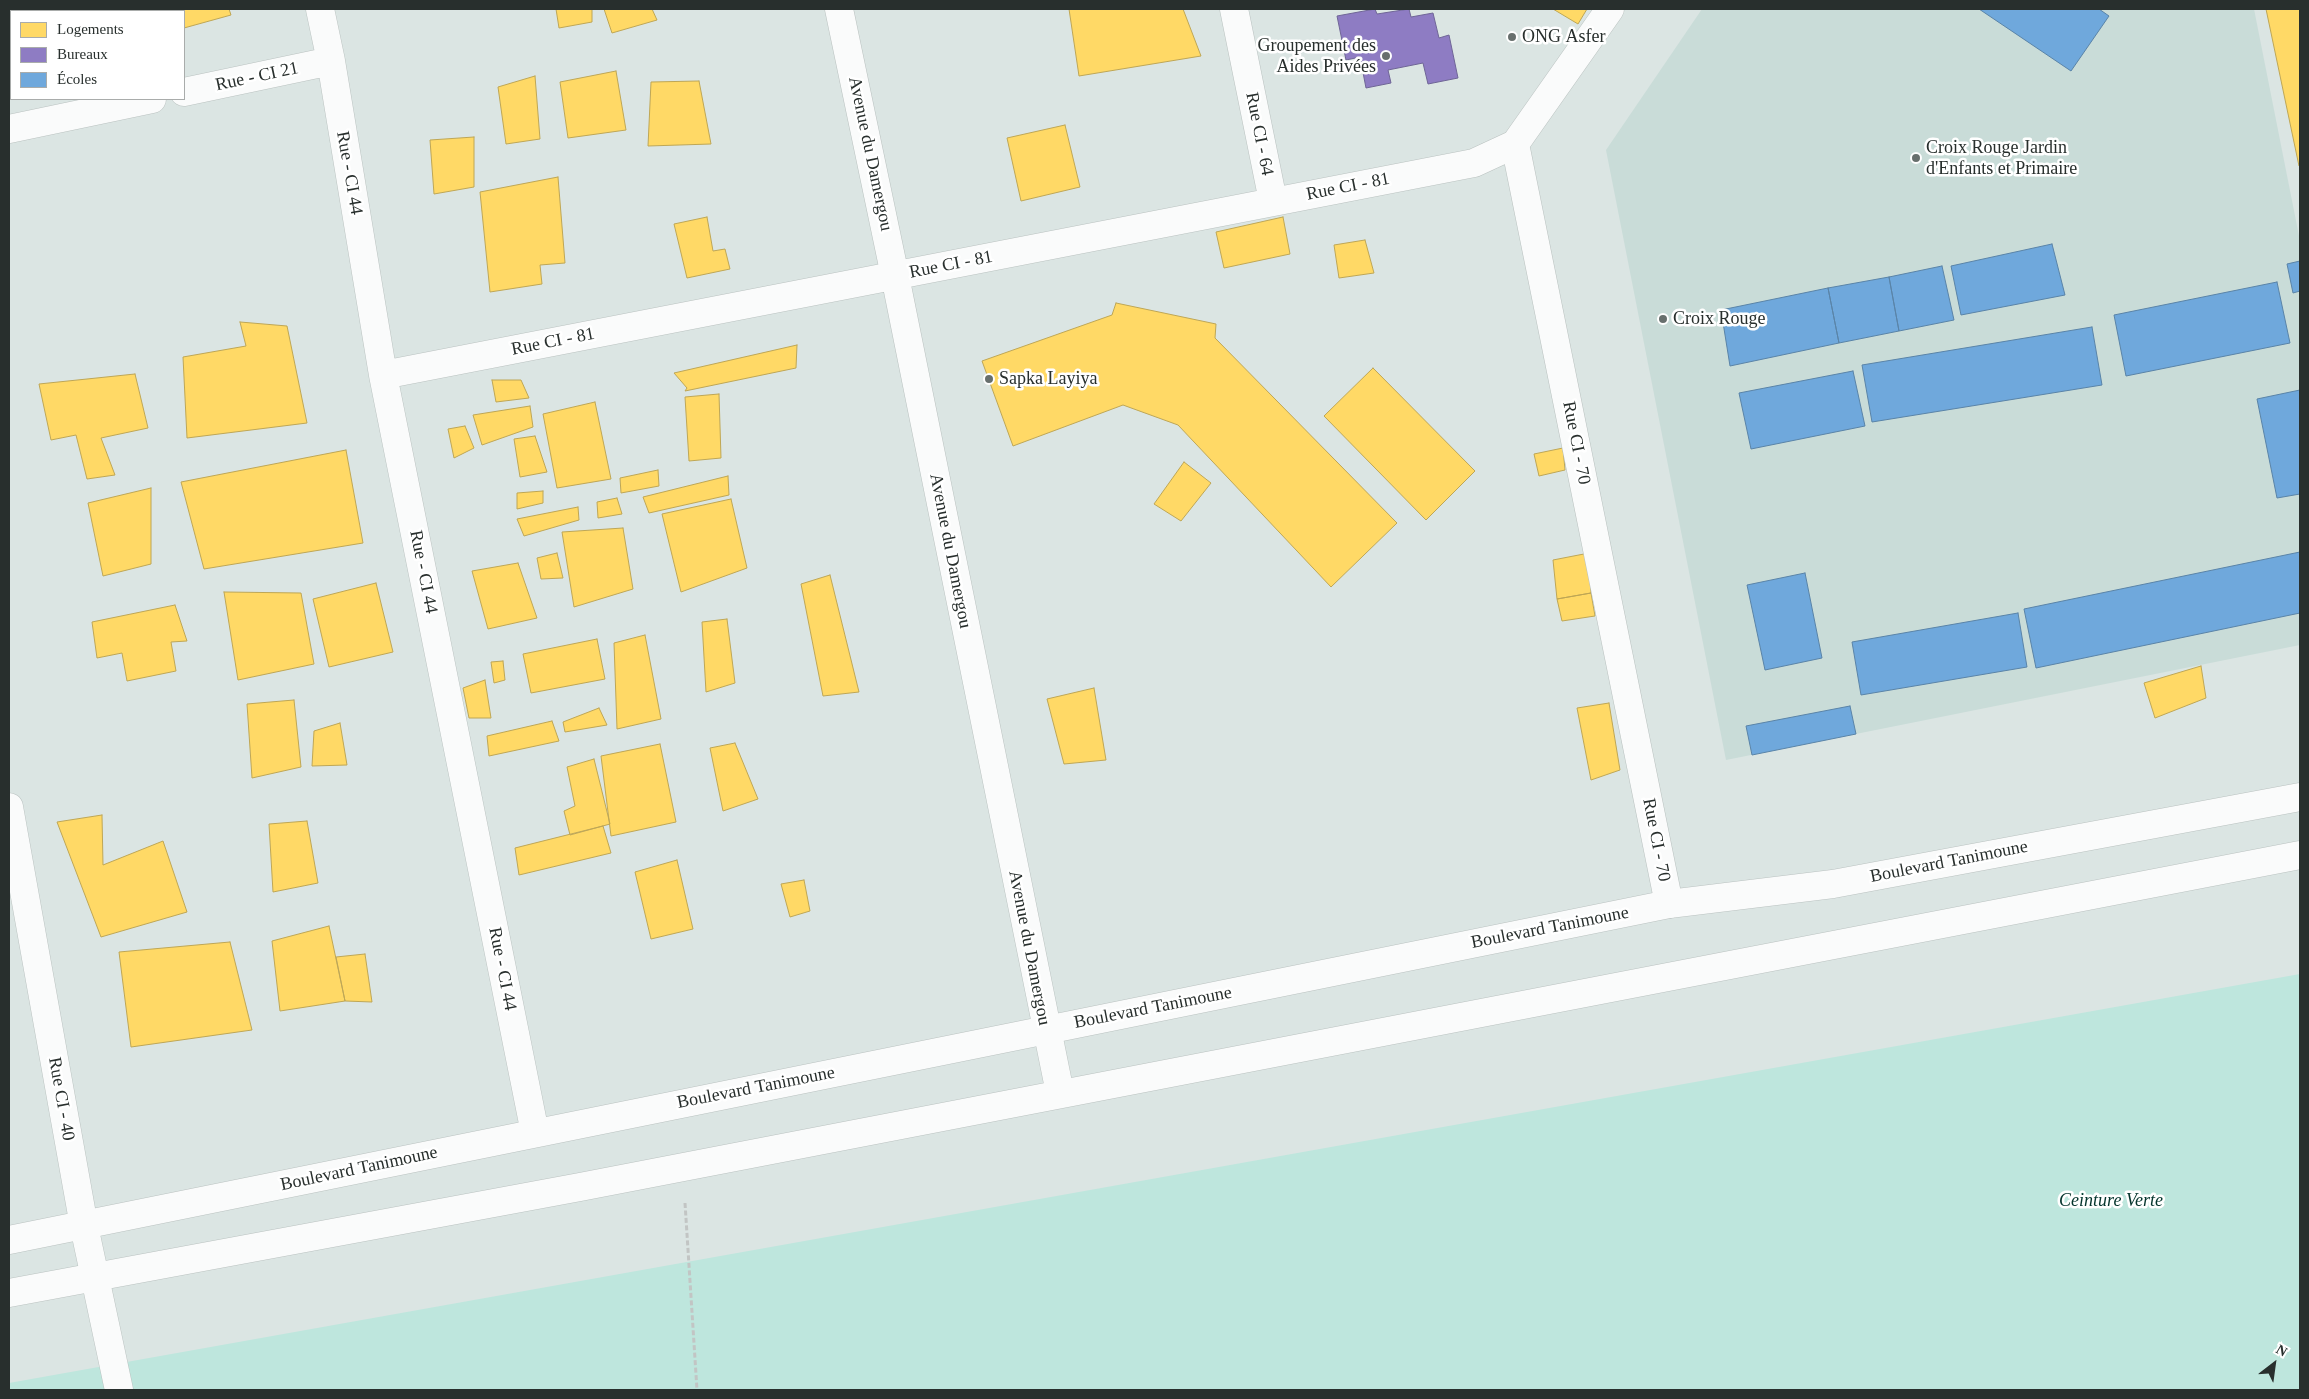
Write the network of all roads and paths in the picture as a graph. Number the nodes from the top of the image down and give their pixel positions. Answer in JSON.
{"nodes":[{"id":1,"x":320,"y":9,"type":"edge"},
{"id":2,"x":839,"y":9,"type":"edge"},
{"id":3,"x":1234,"y":9,"type":"edge"},
{"id":4,"x":1610,"y":9,"type":"edge"},
{"id":5,"x":331,"y":61,"type":"junction"},
{"id":6,"x":185,"y":92,"type":"edge"},
{"id":7,"x":147,"y":100,"type":"edge"},
{"id":8,"x":9,"y":129,"type":"edge"},
{"id":9,"x":1515,"y":144,"type":"junction"},
{"id":10,"x":1273,"y":201,"type":"junction"},
{"id":11,"x":895,"y":276,"type":"junction"},
{"id":12,"x":383,"y":375,"type":"junction"},
{"id":13,"x":2300,"y":797,"type":"edge"},
{"id":14,"x":9,"y":807,"type":"edge"},
{"id":15,"x":2300,"y":855,"type":"edge"},
{"id":16,"x":1669,"y":904,"type":"junction"},
{"id":17,"x":1046,"y":1029,"type":"junction"},
{"id":18,"x":1060,"y":1094,"type":"junction"},
{"id":19,"x":535,"y":1133,"type":"junction"},
{"id":20,"x":682,"y":1167,"type":"junction"},
{"id":21,"x":84,"y":1226,"type":"junction"},
{"id":22,"x":9,"y":1240,"type":"edge"},
{"id":23,"x":94,"y":1278,"type":"junction"},
{"id":24,"x":9,"y":1293,"type":"edge"},
{"id":25,"x":119,"y":1390,"type":"edge"},
{"id":26,"x":696,"y":1390,"type":"edge"}],
"edges":[{"from":1,"to":5,"type":"street","name":"Rue - CI 44"},
{"from":2,"to":11,"type":"street","name":"Avenue du Damergou"},
{"from":3,"to":10,"type":"street","name":"Rue CI - 64"},
{"from":4,"to":9,"type":"street"},
{"from":5,"to":6,"type":"street","name":"Rue - CI 21"},
{"from":5,"to":12,"type":"street","name":"Rue - CI 44"},
{"from":7,"to":8,"type":"street"},
{"from":9,"to":10,"type":"street","name":"Rue CI - 81"},
{"from":9,"to":16,"type":"street","name":"Rue CI - 70"},
{"from":10,"to":11,"type":"street","name":"Rue CI - 81"},
{"from":11,"to":12,"type":"street","name":"Rue CI - 81"},
{"from":11,"to":17,"type":"street","name":"Avenue du Damergou"},
{"from":12,"to":19,"type":"street","name":"Rue - CI 44"},
{"from":13,"to":16,"type":"street","name":"Boulevard Tanimoune"},
{"from":14,"to":21,"type":"street","name":"Rue CI - 40"},
{"from":15,"to":18,"type":"street"},
{"from":16,"to":17,"type":"street","name":"Boulevard Tanimoune"},
{"from":17,"to":18,"type":"street","name":"Avenue du Damergou"},
{"from":17,"to":19,"type":"street","name":"Boulevard Tanimoune"},
{"from":18,"to":20,"type":"street"},
{"from":19,"to":21,"type":"street","name":"Boulevard Tanimoune"},
{"from":20,"to":23,"type":"street"},
{"from":20,"to":26,"type":"path"},
{"from":21,"to":22,"type":"street","name":"Boulevard Tanimoune"},
{"from":21,"to":23,"type":"street","name":"Rue CI - 40"},
{"from":23,"to":24,"type":"street"},
{"from":23,"to":25,"type":"street","name":"Rue CI - 40"}]}
